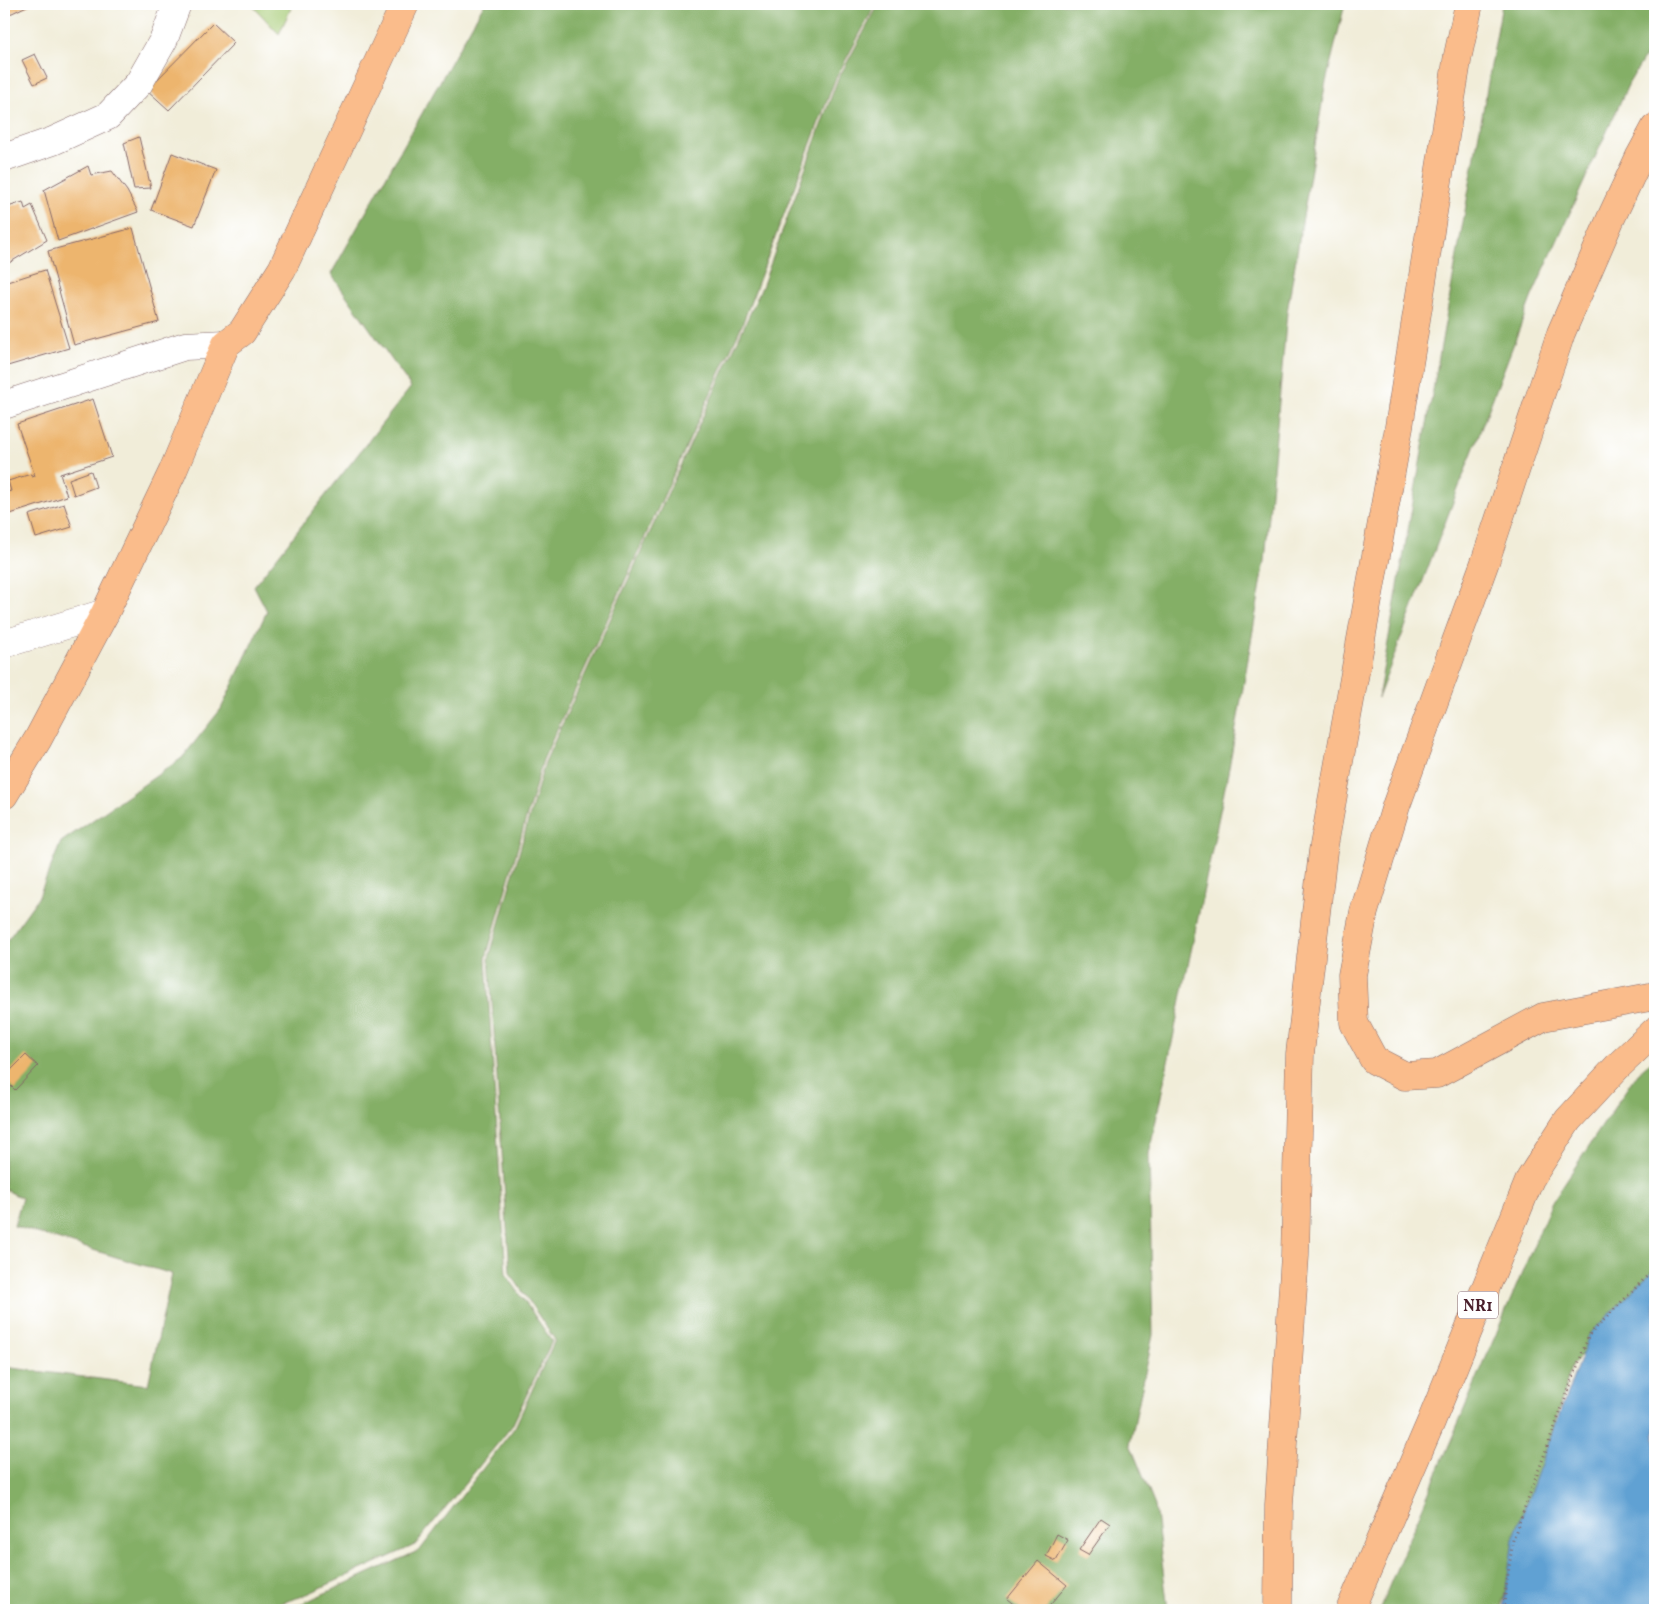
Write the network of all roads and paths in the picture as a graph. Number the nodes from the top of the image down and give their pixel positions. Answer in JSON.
{"nodes":[{"id":1,"x":177,"y":4,"type":"edge"},
{"id":2,"x":406,"y":4,"type":"edge"},
{"id":3,"x":1469,"y":4,"type":"edge"},
{"id":4,"x":1655,"y":128,"type":"edge"},
{"id":5,"x":4,"y":158,"type":"edge"},
{"id":6,"x":226,"y":344,"type":"junction"},
{"id":7,"x":4,"y":405,"type":"edge"},
{"id":8,"x":105,"y":613,"type":"junction"},
{"id":9,"x":4,"y":644,"type":"edge"},
{"id":10,"x":4,"y":794,"type":"edge"},
{"id":11,"x":1655,"y":996,"type":"edge"},
{"id":12,"x":1655,"y":1031,"type":"edge"},
{"id":13,"x":1655,"y":1268,"type":"edge"},
{"id":14,"x":1278,"y":1610,"type":"edge"},
{"id":15,"x":1350,"y":1610,"type":"edge"},
{"id":16,"x":1503,"y":1610,"type":"edge"}],
"edges":[{"from":1,"to":5,"type":"street"},
{"from":2,"to":6,"type":"main road"},
{"from":3,"to":14,"type":"main road"},
{"from":4,"to":11,"type":"main road"},
{"from":6,"to":7,"type":"street"},
{"from":6,"to":8,"type":"main road"},
{"from":8,"to":9,"type":"street"},
{"from":8,"to":10,"type":"main road"},
{"from":12,"to":15,"type":"main road","number":"NR1"},
{"from":13,"to":16,"type":"path"}]}
